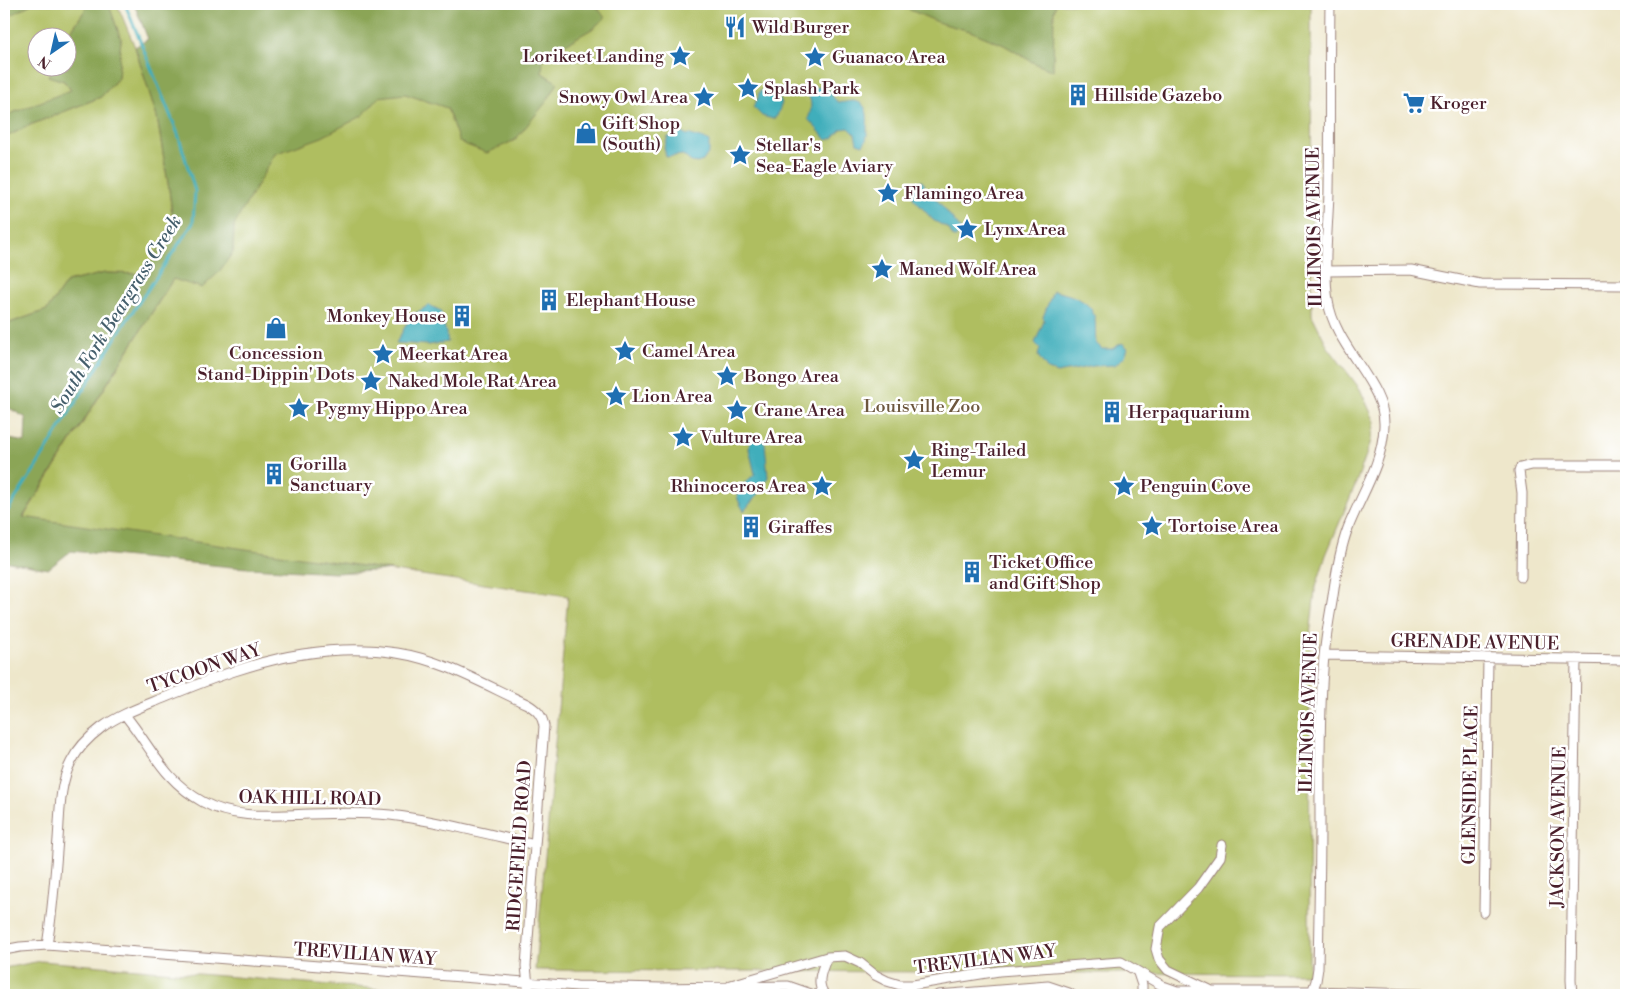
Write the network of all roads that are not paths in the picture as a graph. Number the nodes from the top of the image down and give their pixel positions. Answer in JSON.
{"nodes":[{"id":1,"x":1330,"y":4,"type":"edge"},
{"id":2,"x":1327,"y":271,"type":"junction"},
{"id":3,"x":1626,"y":285,"type":"edge"},
{"id":4,"x":1626,"y":465,"type":"edge"},
{"id":5,"x":1521,"y":576,"type":"dead end"},
{"id":6,"x":1324,"y":656,"type":"junction"},
{"id":7,"x":1488,"y":658,"type":"junction"},
{"id":8,"x":1576,"y":659,"type":"junction"},
{"id":9,"x":1626,"y":660,"type":"edge"},
{"id":10,"x":539,"y":713,"type":"joint"},
{"id":11,"x":125,"y":715,"type":"junction"},
{"id":12,"x":534,"y":845,"type":"junction"},
{"id":13,"x":1222,"y":845,"type":"dead end"},
{"id":14,"x":1484,"y":912,"type":"dead end"},
{"id":15,"x":47,"y":945,"type":"junction"},
{"id":16,"x":4,"y":950,"type":"edge"},
{"id":17,"x":827,"y":957,"type":"junction"},
{"id":18,"x":1138,"y":972,"type":"junction"},
{"id":19,"x":527,"y":983,"type":"junction"},
{"id":20,"x":724,"y":987,"type":"junction"},
{"id":21,"x":1210,"y":990,"type":"junction"},
{"id":22,"x":1312,"y":993,"type":"edge"},
{"id":23,"x":529,"y":995,"type":"edge"},
{"id":24,"x":814,"y":995,"type":"edge"},
{"id":25,"x":825,"y":995,"type":"edge"},
{"id":26,"x":938,"y":995,"type":"edge"},
{"id":27,"x":1072,"y":995,"type":"edge"},
{"id":28,"x":1142,"y":995,"type":"edge"},
{"id":29,"x":1199,"y":995,"type":"edge"},
{"id":30,"x":1450,"y":995,"type":"edge"},
{"id":31,"x":1572,"y":995,"type":"edge"}],
"edges":[{"from":1,"to":2,"type":"street","name":"ILLINOIS AVENUE"},
{"from":2,"to":3,"type":"street"},
{"from":2,"to":6,"type":"street","name":"ILLINOIS AVENUE"},
{"from":4,"to":5,"type":"street"},
{"from":6,"to":7,"type":"street","name":"GRENADE AVENUE"},
{"from":6,"to":22,"type":"street","name":"ILLINOIS AVENUE"},
{"from":7,"to":8,"type":"street","name":"GRENADE AVENUE"},
{"from":7,"to":14,"type":"street","name":"GLENSIDE PLACE"},
{"from":8,"to":9,"type":"street","name":"GRENADE AVENUE"},
{"from":8,"to":31,"type":"street","name":"JACKSON AVENUE"},
{"from":10,"to":11,"type":"street","name":"TYCOON WAY"},
{"from":10,"to":12,"type":"street","name":"RIDGEFIELD ROAD"},
{"from":11,"to":12,"type":"street","name":"OAK HILL ROAD"},
{"from":11,"to":15,"type":"street","name":"TYCOON WAY"},
{"from":12,"to":19,"type":"street","name":"RIDGEFIELD ROAD"},
{"from":13,"to":21,"type":"street"},
{"from":15,"to":16,"type":"street","name":"TREVILIAN WAY"},
{"from":15,"to":19,"type":"street","name":"TREVILIAN WAY"},
{"from":17,"to":18,"type":"street","name":"TREVILIAN WAY"},
{"from":17,"to":20,"type":"street","name":"TREVILIAN WAY"},
{"from":17,"to":25,"type":"street"},
{"from":18,"to":21,"type":"street","name":"TREVILIAN WAY"},
{"from":18,"to":28,"type":"street"},
{"from":19,"to":20,"type":"street","name":"TREVILIAN WAY"},
{"from":19,"to":23,"type":"street","name":"RIDGEFIELD ROAD"},
{"from":20,"to":24,"type":"street","name":"TREVILIAN WAY"},
{"from":21,"to":22,"type":"street","name":"TREVILIAN WAY"},
{"from":21,"to":29,"type":"street","name":"TREVILIAN WAY"},
{"from":22,"to":30,"type":"street","name":"TREVILIAN WAY"},
{"from":26,"to":27,"type":"street","name":"TREVILIAN WAY"}]}
